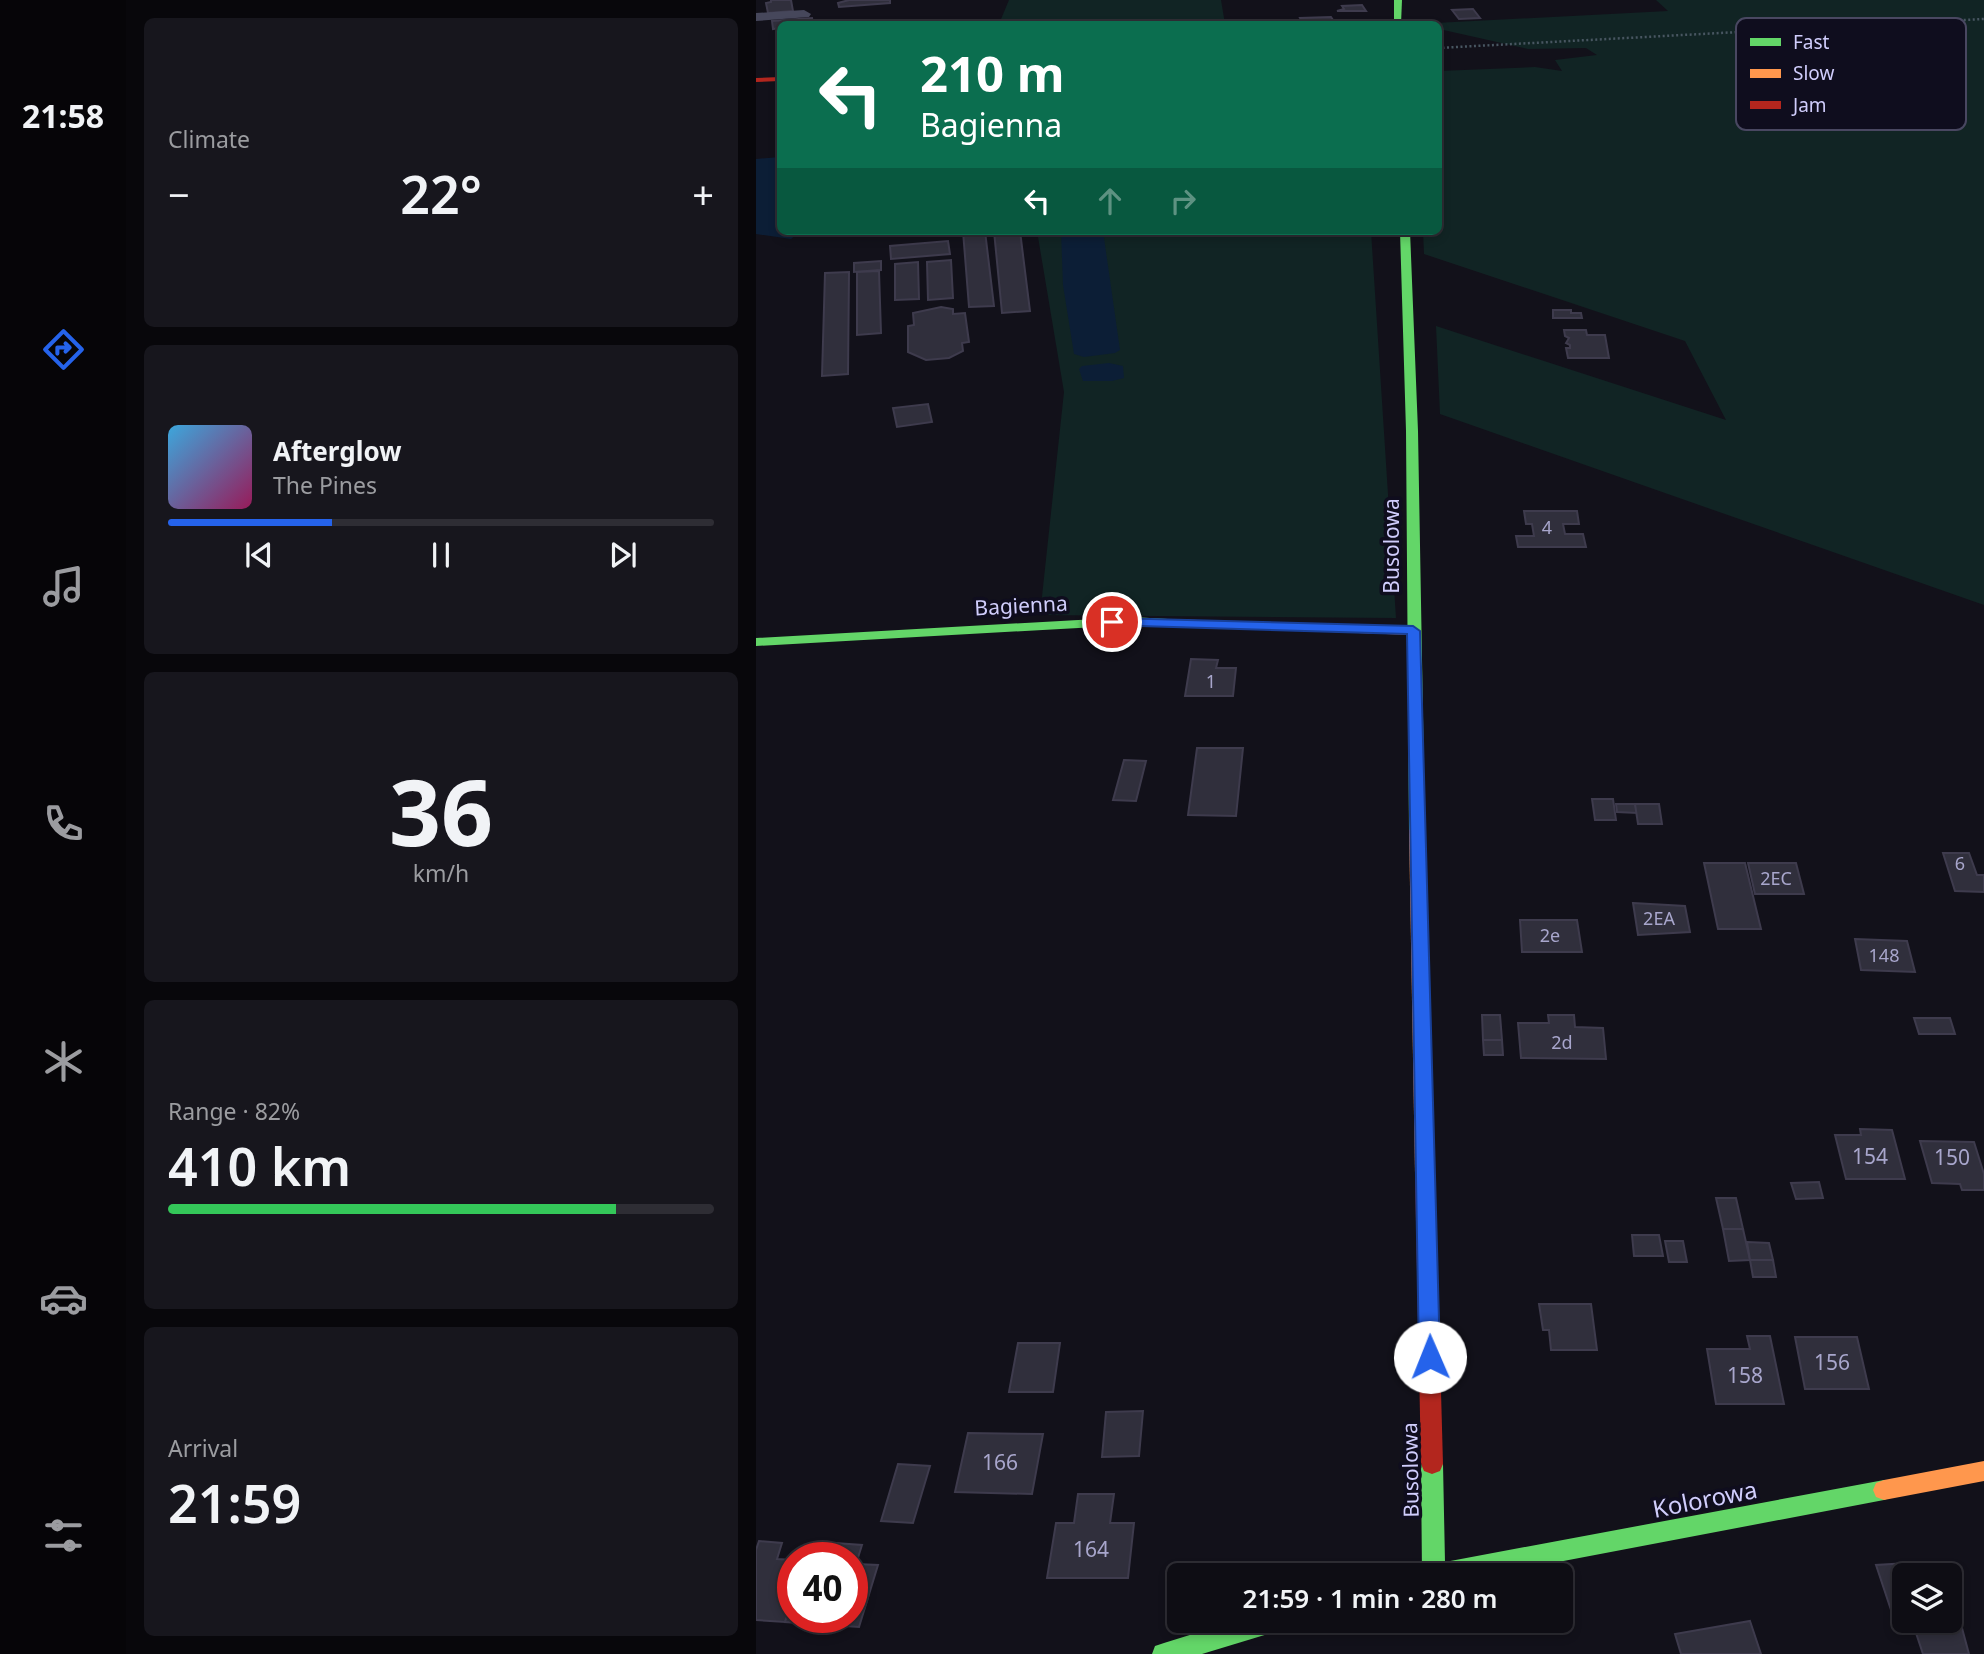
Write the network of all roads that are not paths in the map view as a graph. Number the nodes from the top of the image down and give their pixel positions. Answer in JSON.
{"nodes":[{"id":1,"x":1398,"y":0,"type":"edge"},
{"id":2,"x":804,"y":13,"type":"dead end"},
{"id":3,"x":756,"y":17,"type":"edge"},
{"id":4,"x":1398,"y":21,"type":"edge"},
{"id":5,"x":777,"y":79,"type":"edge"},
{"id":6,"x":756,"y":80,"type":"edge"},
{"id":7,"x":1405,"y":235,"type":"edge"},
{"id":8,"x":1413,"y":631,"type":"junction"},
{"id":9,"x":756,"y":642,"type":"edge"},
{"id":10,"x":1984,"y":1471,"type":"edge"},
{"id":11,"x":1434,"y":1563,"type":"edge"},
{"id":12,"x":1497,"y":1563,"type":"edge"},
{"id":13,"x":1235,"y":1633,"type":"edge"},
{"id":14,"x":1164,"y":1654,"type":"edge"}],
"edges":[{"from":1,"to":4,"type":"street"},
{"from":2,"to":3,"type":"street"},
{"from":5,"to":6,"type":"street"},
{"from":7,"to":8,"type":"street","name":"Busolowa"},
{"from":8,"to":9,"type":"street","name":"Bagienna"},
{"from":8,"to":11,"type":"street","name":"Busolowa"},
{"from":10,"to":12,"type":"street","name":"Kolorowa"},
{"from":13,"to":14,"type":"street"}]}
